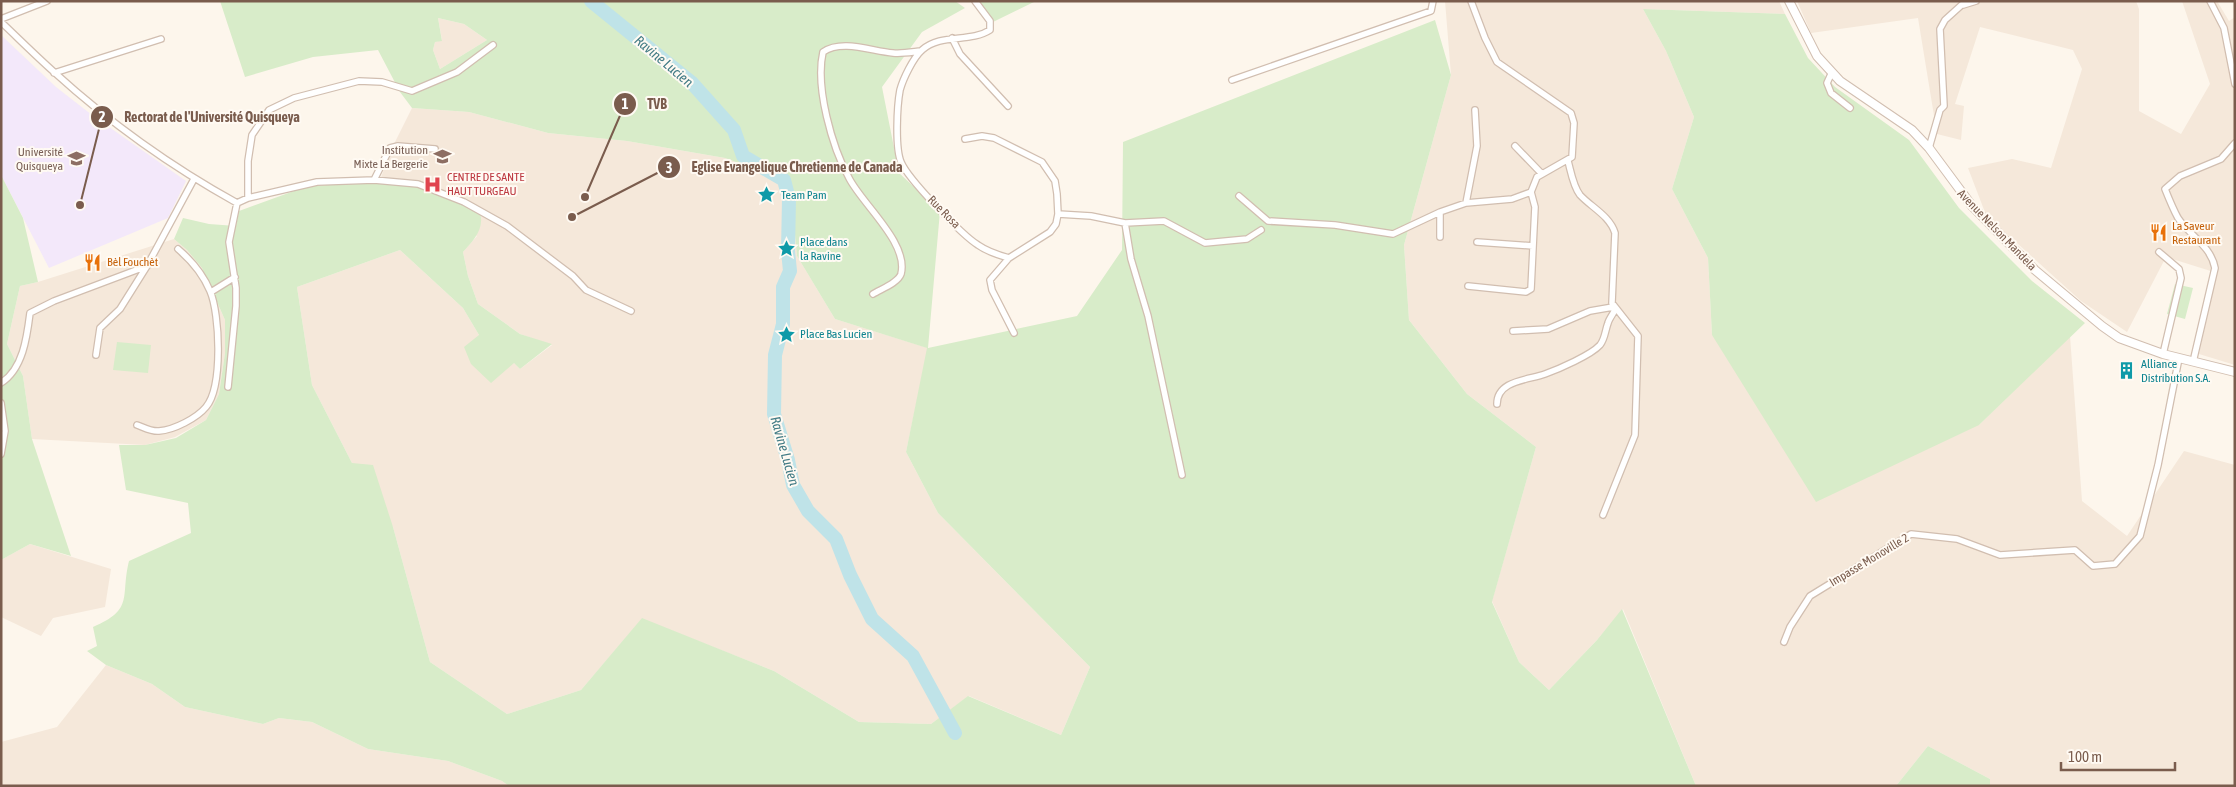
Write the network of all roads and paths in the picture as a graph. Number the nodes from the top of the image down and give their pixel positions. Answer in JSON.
{"nodes":[{"id":1,"x":47,"y":1,"type":"edge"},
{"id":2,"x":975,"y":1,"type":"edge"},
{"id":3,"x":1433,"y":1,"type":"edge"},
{"id":4,"x":1471,"y":1,"type":"edge"},
{"id":5,"x":1789,"y":1,"type":"edge"},
{"id":6,"x":1976,"y":1,"type":"edge"},
{"id":7,"x":2210,"y":1,"type":"edge"},
{"id":8,"x":1965,"y":3,"type":"edge"},
{"id":9,"x":1,"y":21,"type":"edge"},
{"id":10,"x":952,"y":38,"type":"junction"},
{"id":11,"x":162,"y":39,"type":"dead end"},
{"id":12,"x":493,"y":45,"type":"dead end"},
{"id":13,"x":921,"y":51,"type":"junction"},
{"id":14,"x":1832,"y":72,"type":"junction"},
{"id":15,"x":54,"y":73,"type":"junction"},
{"id":16,"x":1232,"y":80,"type":"dead end"},
{"id":17,"x":2235,"y":84,"type":"edge"},
{"id":18,"x":1008,"y":106,"type":"dead end"},
{"id":19,"x":1850,"y":108,"type":"dead end"},
{"id":20,"x":1475,"y":110,"type":"dead end"},
{"id":21,"x":964,"y":140,"type":"dead end"},
{"id":22,"x":2235,"y":144,"type":"edge"},
{"id":23,"x":1515,"y":146,"type":"dead end"},
{"id":24,"x":1929,"y":148,"type":"junction"},
{"id":25,"x":435,"y":149,"type":"dead end"},
{"id":26,"x":1568,"y":161,"type":"junction"},
{"id":27,"x":1542,"y":174,"type":"junction"},
{"id":28,"x":194,"y":179,"type":"junction"},
{"id":29,"x":374,"y":180,"type":"junction"},
{"id":30,"x":1531,"y":192,"type":"junction"},
{"id":31,"x":1239,"y":196,"type":"dead end"},
{"id":32,"x":248,"y":198,"type":"junction"},
{"id":33,"x":237,"y":203,"type":"junction"},
{"id":34,"x":1466,"y":203,"type":"junction"},
{"id":35,"x":1440,"y":212,"type":"junction"},
{"id":36,"x":1058,"y":214,"type":"junction"},
{"id":37,"x":1125,"y":223,"type":"junction"},
{"id":38,"x":1261,"y":230,"type":"dead end"},
{"id":39,"x":1440,"y":237,"type":"dead end"},
{"id":40,"x":1477,"y":242,"type":"dead end"},
{"id":41,"x":1533,"y":246,"type":"junction"},
{"id":42,"x":178,"y":249,"type":"dead end"},
{"id":43,"x":2159,"y":252,"type":"dead end"},
{"id":44,"x":1009,"y":258,"type":"junction"},
{"id":45,"x":147,"y":266,"type":"junction"},
{"id":46,"x":235,"y":277,"type":"junction"},
{"id":47,"x":1468,"y":286,"type":"dead end"},
{"id":48,"x":211,"y":292,"type":"junction"},
{"id":49,"x":873,"y":294,"type":"dead end"},
{"id":50,"x":1614,"y":308,"type":"junction"},
{"id":51,"x":631,"y":311,"type":"dead end"},
{"id":52,"x":1513,"y":331,"type":"dead end"},
{"id":53,"x":1014,"y":333,"type":"dead end"},
{"id":54,"x":2163,"y":354,"type":"junction"},
{"id":55,"x":96,"y":355,"type":"dead end"},
{"id":56,"x":2179,"y":358,"type":"junction"},
{"id":57,"x":2193,"y":362,"type":"junction"},
{"id":58,"x":2235,"y":372,"type":"edge"},
{"id":59,"x":1,"y":383,"type":"edge"},
{"id":60,"x":228,"y":387,"type":"dead end"},
{"id":61,"x":1,"y":403,"type":"edge"},
{"id":62,"x":1497,"y":404,"type":"dead end"},
{"id":63,"x":137,"y":425,"type":"dead end"},
{"id":64,"x":1,"y":454,"type":"edge"},
{"id":65,"x":1182,"y":475,"type":"dead end"},
{"id":66,"x":1603,"y":515,"type":"dead end"},
{"id":67,"x":1784,"y":642,"type":"dead end"}],
"edges":[{"from":1,"to":9,"type":"street"},
{"from":2,"to":10,"type":"street"},
{"from":3,"to":16,"type":"street"},
{"from":4,"to":26,"type":"street"},
{"from":5,"to":14,"type":"street","name":"Avenue Nelson Mandela"},
{"from":6,"to":8,"type":"street"},
{"from":7,"to":17,"type":"street"},
{"from":8,"to":24,"type":"street"},
{"from":9,"to":15,"type":"street"},
{"from":10,"to":13,"type":"street"},
{"from":10,"to":18,"type":"street"},
{"from":11,"to":15,"type":"street"},
{"from":12,"to":32,"type":"street"},
{"from":13,"to":44,"type":"street","name":"Rue Rosa"},
{"from":13,"to":49,"type":"street"},
{"from":14,"to":19,"type":"street"},
{"from":14,"to":24,"type":"street","name":"Avenue Nelson Mandela"},
{"from":15,"to":28,"type":"street"},
{"from":20,"to":34,"type":"street"},
{"from":21,"to":36,"type":"street"},
{"from":22,"to":57,"type":"street"},
{"from":23,"to":27,"type":"street"},
{"from":24,"to":54,"type":"street","name":"Avenue Nelson Mandela"},
{"from":25,"to":29,"type":"street"},
{"from":26,"to":27,"type":"street"},
{"from":26,"to":50,"type":"street"},
{"from":27,"to":30,"type":"street"},
{"from":28,"to":33,"type":"street"},
{"from":28,"to":45,"type":"street"},
{"from":29,"to":32,"type":"street"},
{"from":29,"to":51,"type":"street"},
{"from":30,"to":34,"type":"street"},
{"from":30,"to":41,"type":"street"},
{"from":31,"to":35,"type":"street"},
{"from":32,"to":33,"type":"street"},
{"from":33,"to":46,"type":"street"},
{"from":34,"to":35,"type":"street"},
{"from":35,"to":39,"type":"street"},
{"from":36,"to":37,"type":"street"},
{"from":36,"to":44,"type":"street"},
{"from":37,"to":38,"type":"street"},
{"from":37,"to":65,"type":"street"},
{"from":40,"to":41,"type":"street"},
{"from":41,"to":47,"type":"street"},
{"from":42,"to":48,"type":"street"},
{"from":43,"to":54,"type":"street"},
{"from":44,"to":53,"type":"street"},
{"from":45,"to":55,"type":"street"},
{"from":45,"to":59,"type":"street"},
{"from":46,"to":48,"type":"street"},
{"from":46,"to":60,"type":"street"},
{"from":48,"to":63,"type":"street"},
{"from":50,"to":52,"type":"street"},
{"from":50,"to":62,"type":"street"},
{"from":50,"to":66,"type":"street"},
{"from":54,"to":56,"type":"street","name":"Avenue Nelson Mandela"},
{"from":56,"to":57,"type":"street","name":"Avenue Nelson Mandela"},
{"from":56,"to":67,"type":"street","name":"Impasse Monoville 2"},
{"from":57,"to":58,"type":"street","name":"Avenue Nelson Mandela"},
{"from":61,"to":64,"type":"street"}]}
